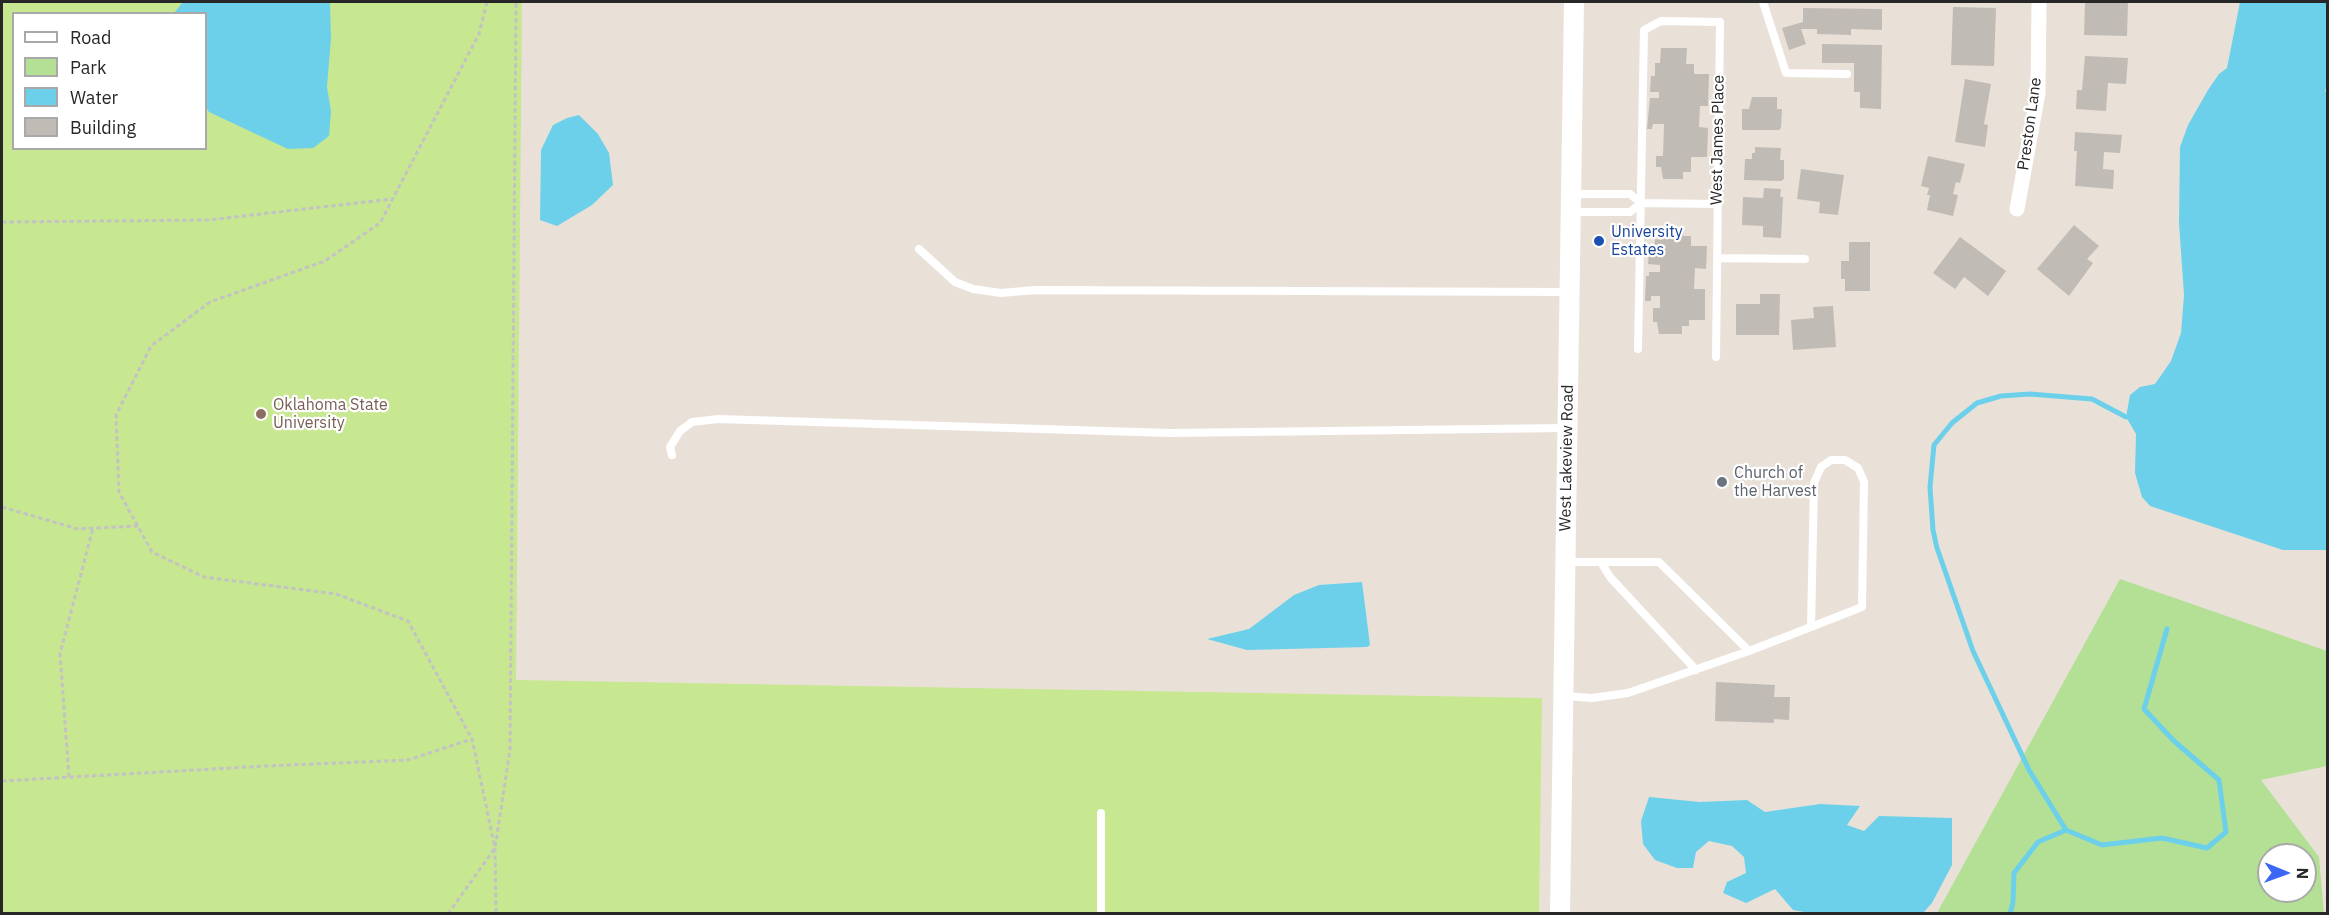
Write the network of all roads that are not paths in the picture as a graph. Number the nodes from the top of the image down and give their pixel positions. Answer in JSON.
{"nodes":[{"id":1,"x":1574,"y":2,"type":"edge"},
{"id":2,"x":1763,"y":2,"type":"edge"},
{"id":3,"x":2039,"y":2,"type":"edge"},
{"id":4,"x":1847,"y":74,"type":"dead end"},
{"id":5,"x":1571,"y":203,"type":"junction"},
{"id":6,"x":1641,"y":203,"type":"junction"},
{"id":7,"x":1718,"y":204,"type":"junction"},
{"id":8,"x":2017,"y":209,"type":"dead end"},
{"id":9,"x":919,"y":249,"type":"dead end"},
{"id":10,"x":1717,"y":258,"type":"junction"},
{"id":11,"x":1805,"y":259,"type":"dead end"},
{"id":12,"x":1570,"y":292,"type":"junction"},
{"id":13,"x":1638,"y":349,"type":"dead end"},
{"id":14,"x":1716,"y":357,"type":"dead end"},
{"id":15,"x":1568,"y":428,"type":"junction"},
{"id":16,"x":672,"y":455,"type":"dead end"},
{"id":17,"x":1565,"y":562,"type":"junction"},
{"id":18,"x":1601,"y":562,"type":"junction"},
{"id":19,"x":1811,"y":627,"type":"junction"},
{"id":20,"x":1749,"y":651,"type":"junction"},
{"id":21,"x":1696,"y":670,"type":"junction"},
{"id":22,"x":1563,"y":696,"type":"junction"},
{"id":23,"x":1101,"y":813,"type":"dead end"},
{"id":24,"x":1101,"y":914,"type":"edge"},
{"id":25,"x":1560,"y":914,"type":"edge"}],
"edges":[{"from":1,"to":5,"type":"main road","name":"West Lakeview Road"},
{"from":2,"to":4,"type":"lane"},
{"from":3,"to":8,"type":"street","name":"Preston Lane"},
{"from":5,"to":6,"type":"lane"},
{"from":5,"to":6,"type":"lane"},
{"from":5,"to":12,"type":"main road","name":"West Lakeview Road"},
{"from":6,"to":7,"type":"lane"},
{"from":6,"to":7,"type":"lane","name":"West James Place"},
{"from":6,"to":13,"type":"lane"},
{"from":7,"to":10,"type":"lane","name":"West James Place"},
{"from":9,"to":12,"type":"lane"},
{"from":10,"to":11,"type":"lane"},
{"from":10,"to":14,"type":"lane","name":"West James Place"},
{"from":12,"to":15,"type":"main road","name":"West Lakeview Road"},
{"from":15,"to":16,"type":"lane"},
{"from":15,"to":17,"type":"main road","name":"West Lakeview Road"},
{"from":17,"to":18,"type":"lane"},
{"from":17,"to":22,"type":"main road","name":"West Lakeview Road"},
{"from":18,"to":20,"type":"lane"},
{"from":18,"to":21,"type":"lane"},
{"from":19,"to":19,"type":"lane"},
{"from":19,"to":20,"type":"lane"},
{"from":20,"to":21,"type":"lane"},
{"from":21,"to":22,"type":"lane"},
{"from":22,"to":25,"type":"main road","name":"West Lakeview Road"},
{"from":23,"to":24,"type":"lane"}]}
